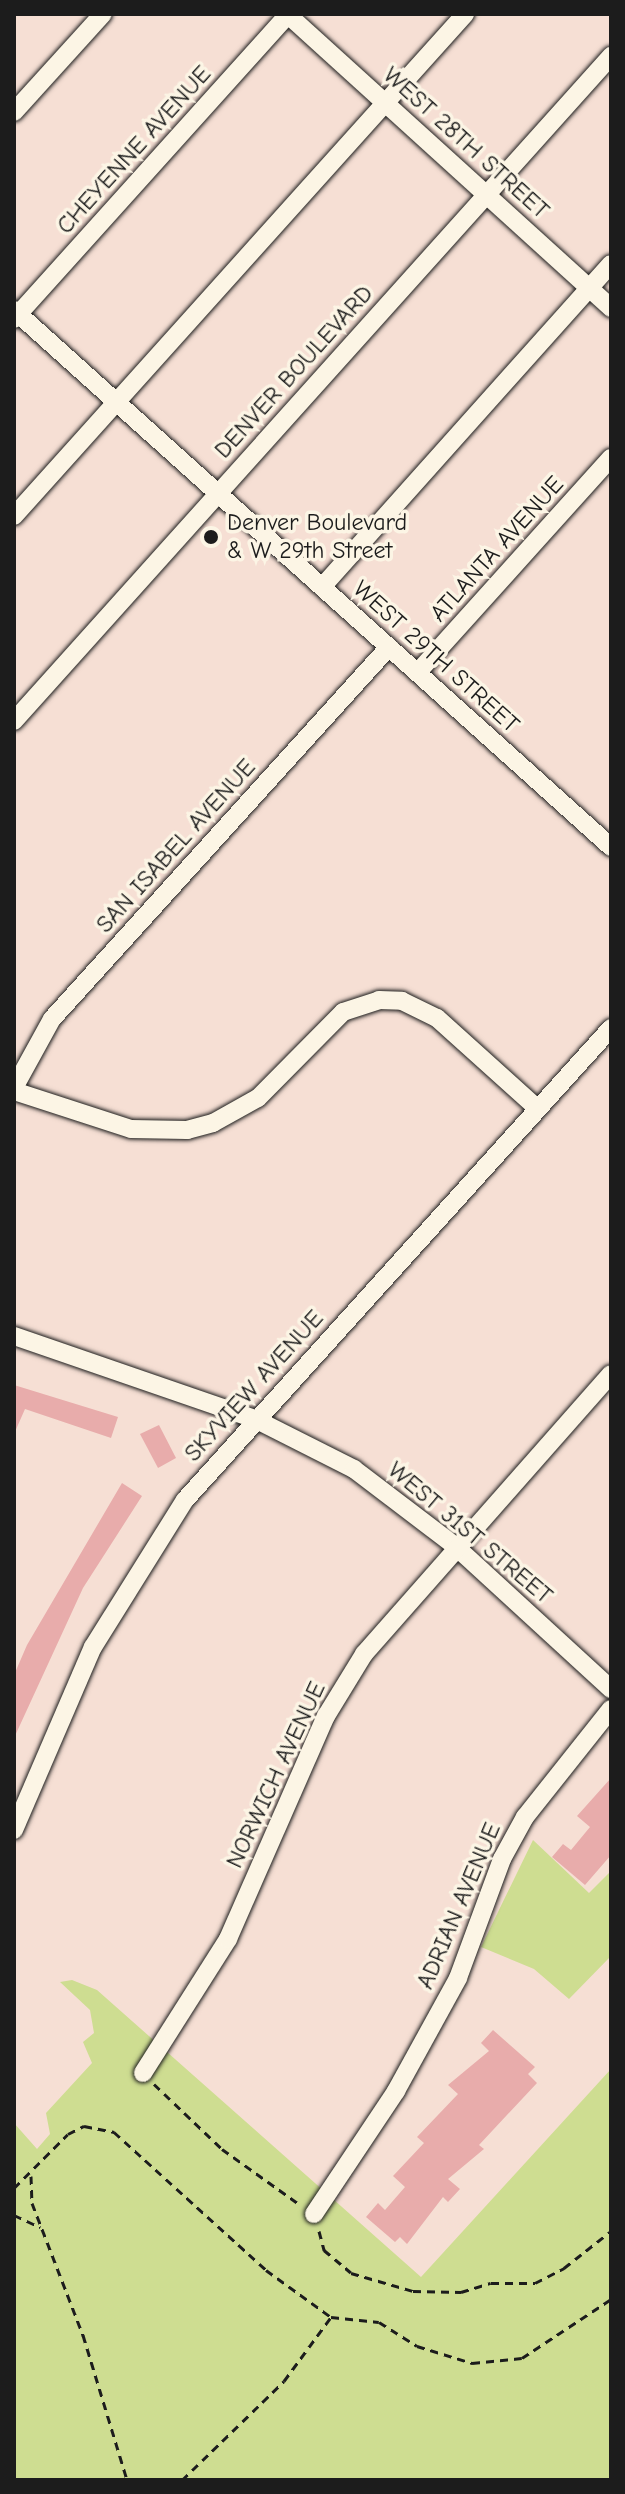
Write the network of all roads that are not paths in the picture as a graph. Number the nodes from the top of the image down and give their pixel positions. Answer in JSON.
{"nodes":[{"id":1,"x":103,"y":14,"type":"edge"},
{"id":2,"x":288,"y":14,"type":"edge"},
{"id":3,"x":465,"y":14,"type":"edge"},
{"id":4,"x":611,"y":56,"type":"edge"},
{"id":5,"x":386,"y":102,"type":"junction"},
{"id":6,"x":14,"y":112,"type":"edge"},
{"id":7,"x":487,"y":194,"type":"junction"},
{"id":8,"x":611,"y":264,"type":"edge"},
{"id":9,"x":589,"y":288,"type":"junction"},
{"id":10,"x":611,"y":308,"type":"edge"},
{"id":11,"x":15,"y":314,"type":"edge"},
{"id":12,"x":116,"y":401,"type":"junction"},
{"id":13,"x":611,"y":458,"type":"edge"},
{"id":14,"x":218,"y":492,"type":"junction"},
{"id":15,"x":14,"y":516,"type":"edge"},
{"id":16,"x":322,"y":587,"type":"junction"},
{"id":17,"x":389,"y":647,"type":"junction"},
{"id":18,"x":418,"y":672,"type":"junction"},
{"id":19,"x":14,"y":721,"type":"edge"},
{"id":20,"x":611,"y":847,"type":"edge"},
{"id":21,"x":611,"y":1028,"type":"edge"},
{"id":22,"x":14,"y":1090,"type":"edge"},
{"id":23,"x":537,"y":1108,"type":"junction"},
{"id":24,"x":14,"y":1336,"type":"edge"},
{"id":25,"x":611,"y":1374,"type":"edge"},
{"id":26,"x":255,"y":1419,"type":"junction"},
{"id":27,"x":455,"y":1546,"type":"junction"},
{"id":28,"x":611,"y":1689,"type":"edge"},
{"id":29,"x":611,"y":1709,"type":"edge"},
{"id":30,"x":14,"y":1830,"type":"edge"},
{"id":31,"x":143,"y":2073,"type":"road end"},
{"id":32,"x":314,"y":2214,"type":"road end"}],
"edges":[{"from":1,"to":6,"type":"street"},
{"from":2,"to":5,"type":"street","name":"WEST 28TH STREET"},
{"from":2,"to":11,"type":"street","name":"CHEYENNE AVENUE"},
{"from":3,"to":5,"type":"street"},
{"from":4,"to":7,"type":"street","name":"DENVER BOULEVARD"},
{"from":5,"to":7,"type":"street","name":"WEST 28TH STREET"},
{"from":5,"to":12,"type":"street"},
{"from":7,"to":9,"type":"street","name":"WEST 28TH STREET"},
{"from":7,"to":14,"type":"street","name":"DENVER BOULEVARD"},
{"from":8,"to":9,"type":"street"},
{"from":9,"to":10,"type":"street","name":"WEST 28TH STREET"},
{"from":9,"to":16,"type":"street"},
{"from":11,"to":12,"type":"street","name":"WEST 29TH STREET"},
{"from":12,"to":14,"type":"street","name":"WEST 29TH STREET"},
{"from":12,"to":15,"type":"street"},
{"from":13,"to":18,"type":"street","name":"ATLANTA AVENUE"},
{"from":14,"to":16,"type":"street","name":"WEST 29TH STREET"},
{"from":14,"to":19,"type":"street","name":"DENVER BOULEVARD"},
{"from":16,"to":17,"type":"street","name":"WEST 29TH STREET"},
{"from":17,"to":18,"type":"street","name":"WEST 29TH STREET"},
{"from":17,"to":22,"type":"street","name":"SAN ISABEL AVENUE"},
{"from":18,"to":20,"type":"street","name":"WEST 29TH STREET"},
{"from":21,"to":23,"type":"street","name":"SKYVIEW AVENUE"},
{"from":22,"to":23,"type":"street"},
{"from":23,"to":26,"type":"street","name":"SKYVIEW AVENUE"},
{"from":24,"to":26,"type":"street","name":"WEST 31ST STREET"},
{"from":25,"to":27,"type":"street","name":"NORWICH AVENUE"},
{"from":26,"to":27,"type":"street","name":"WEST 31ST STREET"},
{"from":26,"to":30,"type":"street","name":"SKYVIEW AVENUE"},
{"from":27,"to":28,"type":"street","name":"WEST 31ST STREET"},
{"from":27,"to":31,"type":"street","name":"NORWICH AVENUE"},
{"from":29,"to":32,"type":"street","name":"ADRIAN AVENUE"}]}
